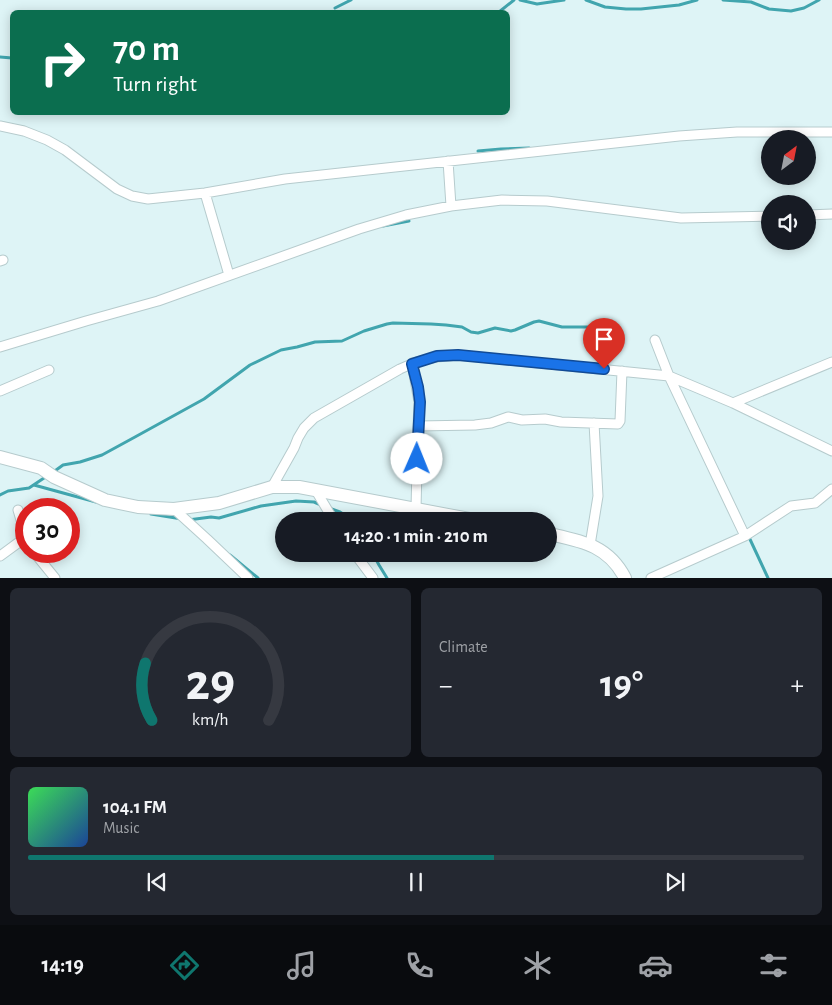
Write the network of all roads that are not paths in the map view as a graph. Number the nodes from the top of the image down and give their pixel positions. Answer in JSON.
{"nodes":[{"id":1,"x":0,"y":126,"type":"edge"},
{"id":2,"x":832,"y":132,"type":"edge"},
{"id":3,"x":448,"y":161,"type":"junction"},
{"id":4,"x":205,"y":193,"type":"junction"},
{"id":5,"x":451,"y":206,"type":"junction"},
{"id":6,"x":832,"y":214,"type":"edge"},
{"id":7,"x":816,"y":215,"type":"edge"},
{"id":8,"x":761,"y":216,"type":"edge"},
{"id":9,"x":229,"y":276,"type":"junction"},
{"id":10,"x":655,"y":340,"type":"dead end"},
{"id":11,"x":0,"y":347,"type":"edge"},
{"id":12,"x":832,"y":362,"type":"edge"},
{"id":13,"x":412,"y":364,"type":"junction"},
{"id":14,"x":49,"y":370,"type":"dead end"},
{"id":15,"x":622,"y":371,"type":"junction"},
{"id":16,"x":669,"y":376,"type":"junction"},
{"id":17,"x":0,"y":391,"type":"edge"},
{"id":18,"x":733,"y":403,"type":"junction"},
{"id":19,"x":594,"y":423,"type":"junction"},
{"id":20,"x":418,"y":426,"type":"junction"},
{"id":21,"x":832,"y":451,"type":"edge"},
{"id":22,"x":0,"y":457,"type":"edge"},
{"id":23,"x":272,"y":487,"type":"junction"},
{"id":24,"x":315,"y":489,"type":"junction"},
{"id":25,"x":832,"y":489,"type":"edge"},
{"id":26,"x":174,"y":509,"type":"junction"},
{"id":27,"x":416,"y":509,"type":"junction"},
{"id":28,"x":329,"y":512,"type":"edge"},
{"id":29,"x":432,"y":512,"type":"edge"},
{"id":30,"x":557,"y":536,"type":"edge"},
{"id":31,"x":745,"y":536,"type":"junction"},
{"id":32,"x":15,"y":545,"type":"edge"},
{"id":33,"x":590,"y":545,"type":"junction"},
{"id":34,"x":0,"y":556,"type":"edge"},
{"id":35,"x":361,"y":562,"type":"edge"},
{"id":36,"x":43,"y":563,"type":"edge"},
{"id":37,"x":55,"y":578,"type":"edge"},
{"id":38,"x":248,"y":578,"type":"edge"},
{"id":39,"x":373,"y":578,"type":"edge"},
{"id":40,"x":625,"y":578,"type":"edge"},
{"id":41,"x":651,"y":578,"type":"edge"}],
"edges":[{"from":1,"to":4,"type":"street"},
{"from":2,"to":3,"type":"street"},
{"from":3,"to":4,"type":"street"},
{"from":3,"to":5,"type":"street"},
{"from":4,"to":9,"type":"street"},
{"from":5,"to":8,"type":"street"},
{"from":5,"to":9,"type":"street"},
{"from":6,"to":7,"type":"street"},
{"from":9,"to":11,"type":"street"},
{"from":10,"to":16,"type":"street"},
{"from":12,"to":18,"type":"street"},
{"from":13,"to":15,"type":"street"},
{"from":13,"to":20,"type":"street"},
{"from":13,"to":23,"type":"street"},
{"from":14,"to":17,"type":"street"},
{"from":15,"to":16,"type":"street"},
{"from":15,"to":19,"type":"street"},
{"from":16,"to":18,"type":"street"},
{"from":16,"to":31,"type":"street"},
{"from":18,"to":21,"type":"street"},
{"from":19,"to":20,"type":"street"},
{"from":19,"to":33,"type":"street"},
{"from":20,"to":27,"type":"street"},
{"from":22,"to":26,"type":"main road"},
{"from":23,"to":24,"type":"main road"},
{"from":23,"to":26,"type":"main road"},
{"from":24,"to":27,"type":"main road"},
{"from":24,"to":28,"type":"street"},
{"from":25,"to":31,"type":"street"},
{"from":26,"to":38,"type":"street"},
{"from":27,"to":29,"type":"main road"},
{"from":30,"to":33,"type":"main road"},
{"from":31,"to":41,"type":"street"},
{"from":32,"to":34,"type":"street"},
{"from":33,"to":40,"type":"main road"},
{"from":35,"to":39,"type":"street"},
{"from":36,"to":37,"type":"street"}]}
